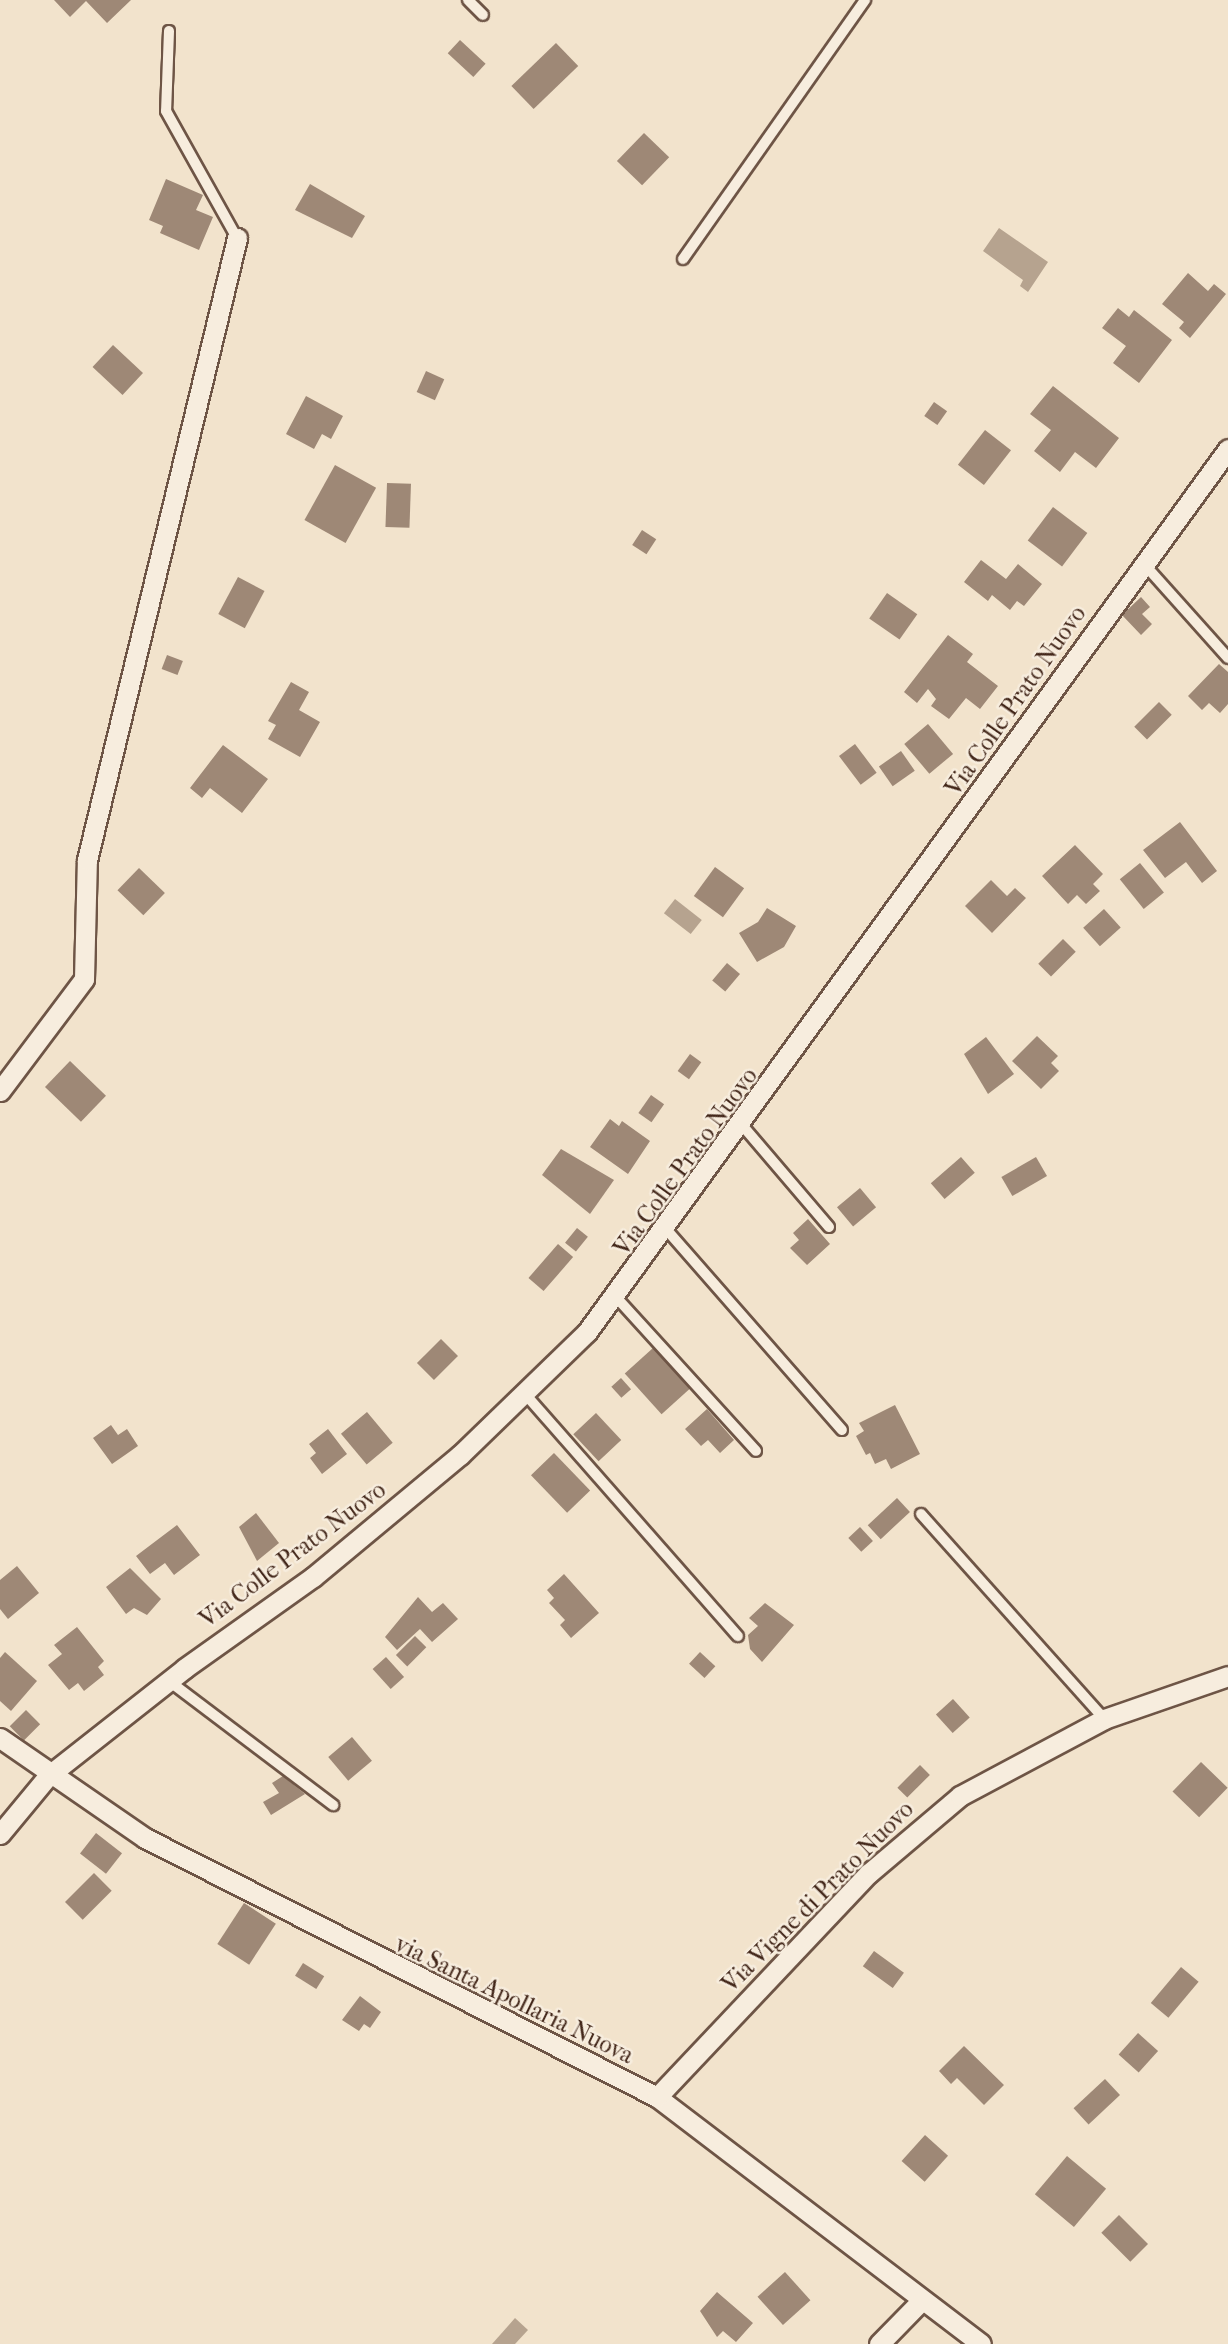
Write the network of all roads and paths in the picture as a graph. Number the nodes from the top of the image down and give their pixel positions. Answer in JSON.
{"nodes":[{"id":1,"x":468,"y":0,"type":"edge"},
{"id":2,"x":865,"y":0,"type":"edge"},
{"id":3,"x":483,"y":15,"type":"dead end"},
{"id":4,"x":169,"y":31,"type":"dead end"},
{"id":5,"x":237,"y":238,"type":"joint"},
{"id":6,"x":683,"y":259,"type":"dead end"},
{"id":7,"x":1228,"y":449,"type":"edge"},
{"id":8,"x":1144,"y":564,"type":"junction"},
{"id":9,"x":1228,"y":658,"type":"edge"},
{"id":10,"x":0,"y":1091,"type":"edge"},
{"id":11,"x":742,"y":1125,"type":"junction"},
{"id":12,"x":829,"y":1227,"type":"dead end"},
{"id":13,"x":666,"y":1229,"type":"junction"},
{"id":14,"x":616,"y":1297,"type":"junction"},
{"id":15,"x":526,"y":1395,"type":"junction"},
{"id":16,"x":842,"y":1430,"type":"dead end"},
{"id":17,"x":756,"y":1451,"type":"dead end"},
{"id":18,"x":921,"y":1514,"type":"dead end"},
{"id":19,"x":738,"y":1636,"type":"dead end"},
{"id":20,"x":1228,"y":1676,"type":"edge"},
{"id":21,"x":169,"y":1681,"type":"junction"},
{"id":22,"x":1104,"y":1719,"type":"junction"},
{"id":23,"x":0,"y":1738,"type":"edge"},
{"id":24,"x":48,"y":1776,"type":"junction"},
{"id":25,"x":333,"y":1805,"type":"dead end"},
{"id":26,"x":0,"y":1834,"type":"edge"},
{"id":27,"x":657,"y":2097,"type":"junction"},
{"id":28,"x":921,"y":2301,"type":"junction"},
{"id":29,"x":879,"y":2344,"type":"edge"},
{"id":30,"x":981,"y":2344,"type":"edge"}],
"edges":[{"from":1,"to":3,"type":"lane"},
{"from":2,"to":6,"type":"lane"},
{"from":4,"to":5,"type":"lane"},
{"from":5,"to":10,"type":"street"},
{"from":7,"to":8,"type":"street","name":"Via Colle Prato Nuovo"},
{"from":8,"to":9,"type":"lane"},
{"from":8,"to":11,"type":"street","name":"Via Colle Prato Nuovo"},
{"from":11,"to":12,"type":"lane"},
{"from":11,"to":13,"type":"street","name":"Via Colle Prato Nuovo"},
{"from":13,"to":14,"type":"street","name":"Via Colle Prato Nuovo"},
{"from":13,"to":16,"type":"lane"},
{"from":14,"to":15,"type":"street","name":"Via Colle Prato Nuovo"},
{"from":14,"to":17,"type":"lane"},
{"from":15,"to":19,"type":"lane"},
{"from":15,"to":21,"type":"street","name":"Via Colle Prato Nuovo"},
{"from":18,"to":22,"type":"lane"},
{"from":20,"to":22,"type":"street","name":"Via Vigne di Prato Nuovo"},
{"from":21,"to":24,"type":"street","name":"Via Colle Prato Nuovo"},
{"from":21,"to":25,"type":"lane"},
{"from":22,"to":27,"type":"street","name":"Via Vigne di Prato Nuovo"},
{"from":23,"to":24,"type":"street","name":"via Santa Apollaria Nuova"},
{"from":24,"to":26,"type":"street","name":"Via Colle Prato Nuovo"},
{"from":24,"to":27,"type":"street","name":"via Santa Apollaria Nuova"},
{"from":27,"to":28,"type":"street","name":"via Santa Apollaria Nuova"},
{"from":28,"to":29,"type":"street"},
{"from":28,"to":30,"type":"street","name":"via Santa Apollaria Nuova"}]}
